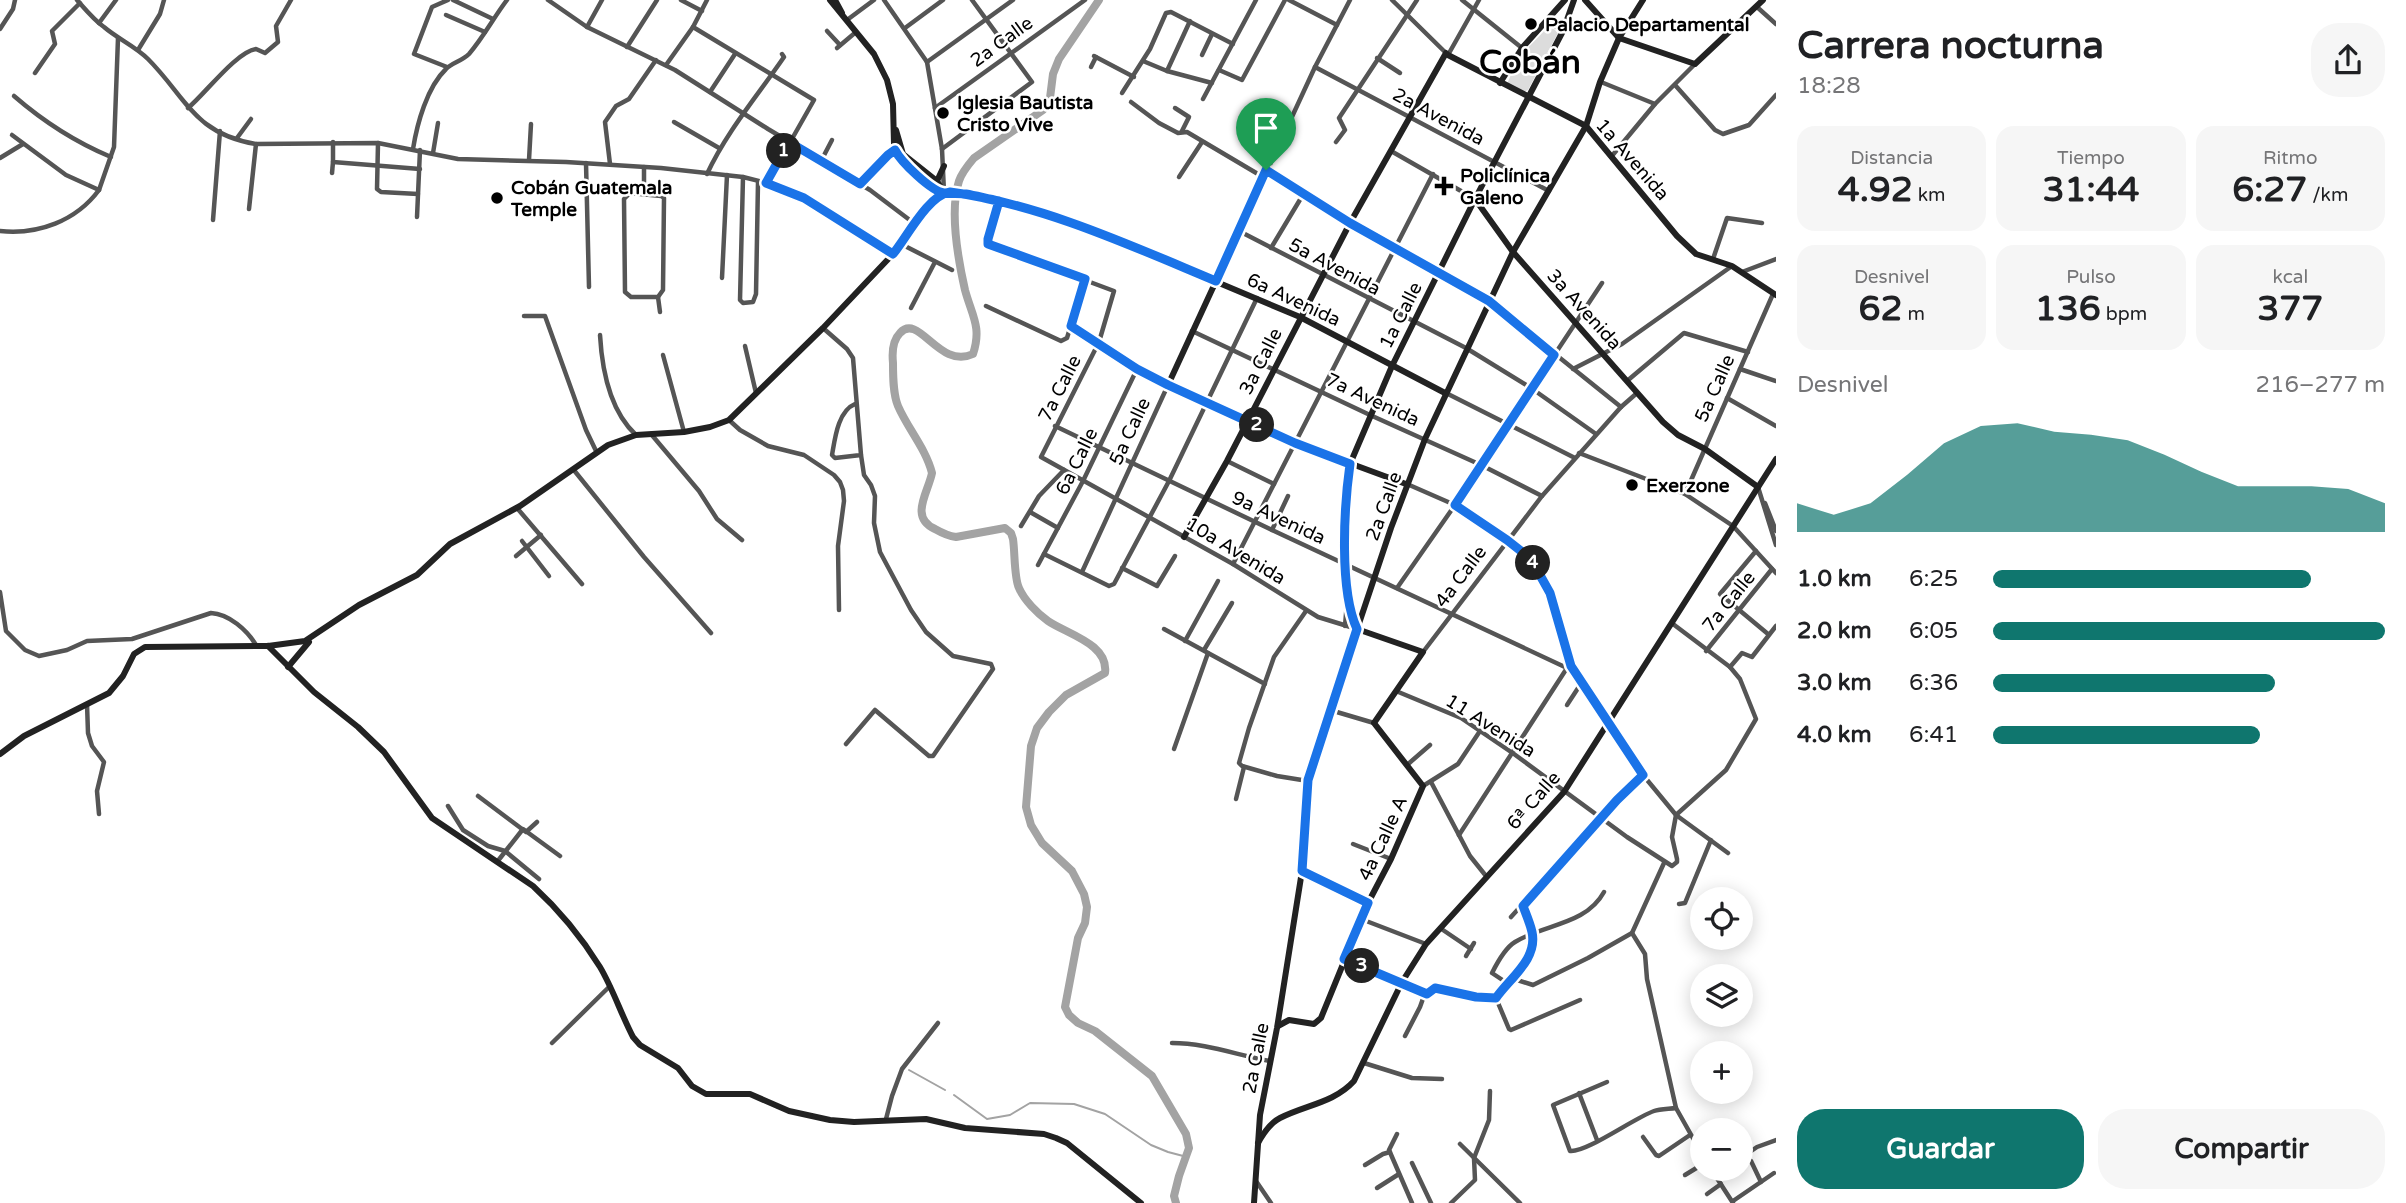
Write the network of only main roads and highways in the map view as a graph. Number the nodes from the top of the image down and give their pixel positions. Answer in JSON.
{"nodes":[{"id":1,"x":830,"y":0,"type":"edge"},
{"id":2,"x":835,"y":0,"type":"edge"},
{"id":3,"x":1574,"y":0,"type":"edge"},
{"id":4,"x":1585,"y":0,"type":"edge"},
{"id":5,"x":1643,"y":0,"type":"edge"},
{"id":6,"x":1763,"y":0,"type":"edge"},
{"id":7,"x":1562,"y":1,"type":"edge"},
{"id":8,"x":842,"y":13,"type":"junction"},
{"id":9,"x":1619,"y":38,"type":"junction"},
{"id":10,"x":1447,"y":54,"type":"joint"},
{"id":11,"x":1500,"y":83,"type":"junction"},
{"id":12,"x":1528,"y":97,"type":"junction"},
{"id":13,"x":1586,"y":126,"type":"junction"},
{"id":14,"x":897,"y":149,"type":"junction"},
{"id":15,"x":944,"y":166,"type":"road end"},
{"id":16,"x":937,"y":181,"type":"junction"},
{"id":17,"x":947,"y":193,"type":"junction"},
{"id":18,"x":1475,"y":199,"type":"junction"},
{"id":19,"x":1513,"y":252,"type":"junction"},
{"id":20,"x":1216,"y":281,"type":"junction"},
{"id":21,"x":1774,"y":294,"type":"edge"},
{"id":22,"x":1300,"y":317,"type":"junction"},
{"id":23,"x":1392,"y":366,"type":"junction"},
{"id":24,"x":1445,"y":393,"type":"junction"},
{"id":25,"x":1247,"y":420,"type":"junction"},
{"id":26,"x":1776,"y":459,"type":"edge"},
{"id":27,"x":1350,"y":464,"type":"junction"},
{"id":28,"x":1406,"y":484,"type":"junction"},
{"id":29,"x":1758,"y":486,"type":"junction"},
{"id":30,"x":1184,"y":537,"type":"road end"},
{"id":31,"x":1357,"y":629,"type":"junction"},
{"id":32,"x":313,"y":637,"type":"junction"},
{"id":33,"x":268,"y":646,"type":"junction"},
{"id":34,"x":1423,"y":652,"type":"joint"},
{"id":35,"x":288,"y":667,"type":"junction"},
{"id":36,"x":0,"y":754,"type":"edge"},
{"id":37,"x":1423,"y":786,"type":"joint"},
{"id":38,"x":1277,"y":1028,"type":"junction"},
{"id":39,"x":1260,"y":1115,"type":"junction"},
{"id":40,"x":1278,"y":1119,"type":"junction"},
{"id":41,"x":1257,"y":1145,"type":"junction"},
{"id":42,"x":1141,"y":1203,"type":"edge"},
{"id":43,"x":1254,"y":1203,"type":"edge"}],
"edges":[{"from":1,"to":8,"type":"main road"},
{"from":2,"to":8,"type":"main road"},
{"from":3,"to":12,"type":"main road","name":"1a Calle"},
{"from":4,"to":9,"type":"main road"},
{"from":5,"to":9,"type":"main road","name":"2a Calle"},
{"from":6,"to":9,"type":"main road"},
{"from":7,"to":11,"type":"main road"},
{"from":8,"to":14,"type":"main road"},
{"from":9,"to":13,"type":"main road","name":"2a Calle"},
{"from":10,"to":11,"type":"main road","name":"1a Avenida"},
{"from":10,"to":22,"type":"main road","name":"3a Calle"},
{"from":11,"to":12,"type":"main road","name":"1a Avenida"},
{"from":12,"to":13,"type":"main road","name":"1a Avenida"},
{"from":12,"to":18,"type":"main road","name":"1a Calle"},
{"from":13,"to":19,"type":"main road","name":"2a Calle"},
{"from":13,"to":21,"type":"main road","name":"1a Avenida"},
{"from":14,"to":16,"type":"main road"},
{"from":14,"to":17,"type":"main road"},
{"from":15,"to":16,"type":"main road"},
{"from":16,"to":17,"type":"main road"},
{"from":17,"to":20,"type":"main road","name":"6a Avenida"},
{"from":17,"to":32,"type":"main road"},
{"from":18,"to":19,"type":"main road","name":"3a Avenida"},
{"from":18,"to":23,"type":"main road","name":"1a Calle"},
{"from":19,"to":24,"type":"main road","name":"2a Calle"},
{"from":19,"to":29,"type":"main road","name":"3a Avenida"},
{"from":20,"to":22,"type":"main road","name":"6a Avenida"},
{"from":20,"to":25,"type":"main road","name":"5a Calle"},
{"from":22,"to":23,"type":"main road","name":"6a Avenida"},
{"from":22,"to":25,"type":"main road","name":"3a Calle"},
{"from":23,"to":24,"type":"main road","name":"6a Avenida"},
{"from":23,"to":27,"type":"main road","name":"1a Calle"},
{"from":24,"to":28,"type":"main road","name":"2a Calle"},
{"from":25,"to":27,"type":"main road"},
{"from":25,"to":30,"type":"main road","name":"3a Calle"},
{"from":26,"to":29,"type":"main road","name":"6ª Calle"},
{"from":27,"to":28,"type":"main road"},
{"from":27,"to":31,"type":"main road","name":"1a Calle"},
{"from":28,"to":31,"type":"main road","name":"2a Calle"},
{"from":29,"to":40,"type":"main road","name":"6ª Calle"},
{"from":31,"to":34,"type":"main road","name":"10a Avenida"},
{"from":31,"to":38,"type":"main road","name":"2a Calle"},
{"from":32,"to":33,"type":"main road"},
{"from":32,"to":35,"type":"main road"},
{"from":33,"to":35,"type":"main road"},
{"from":33,"to":36,"type":"main road"},
{"from":34,"to":37,"type":"main road","name":"4a Calle"},
{"from":35,"to":42,"type":"main road"},
{"from":37,"to":38,"type":"main road","name":"4a Calle A"},
{"from":38,"to":39,"type":"main road","name":"2a Calle"},
{"from":39,"to":40,"type":"main road"},
{"from":39,"to":41,"type":"main road","name":"2a Calle"},
{"from":40,"to":41,"type":"main road"},
{"from":41,"to":43,"type":"main road","name":"2a Calle"}]}
